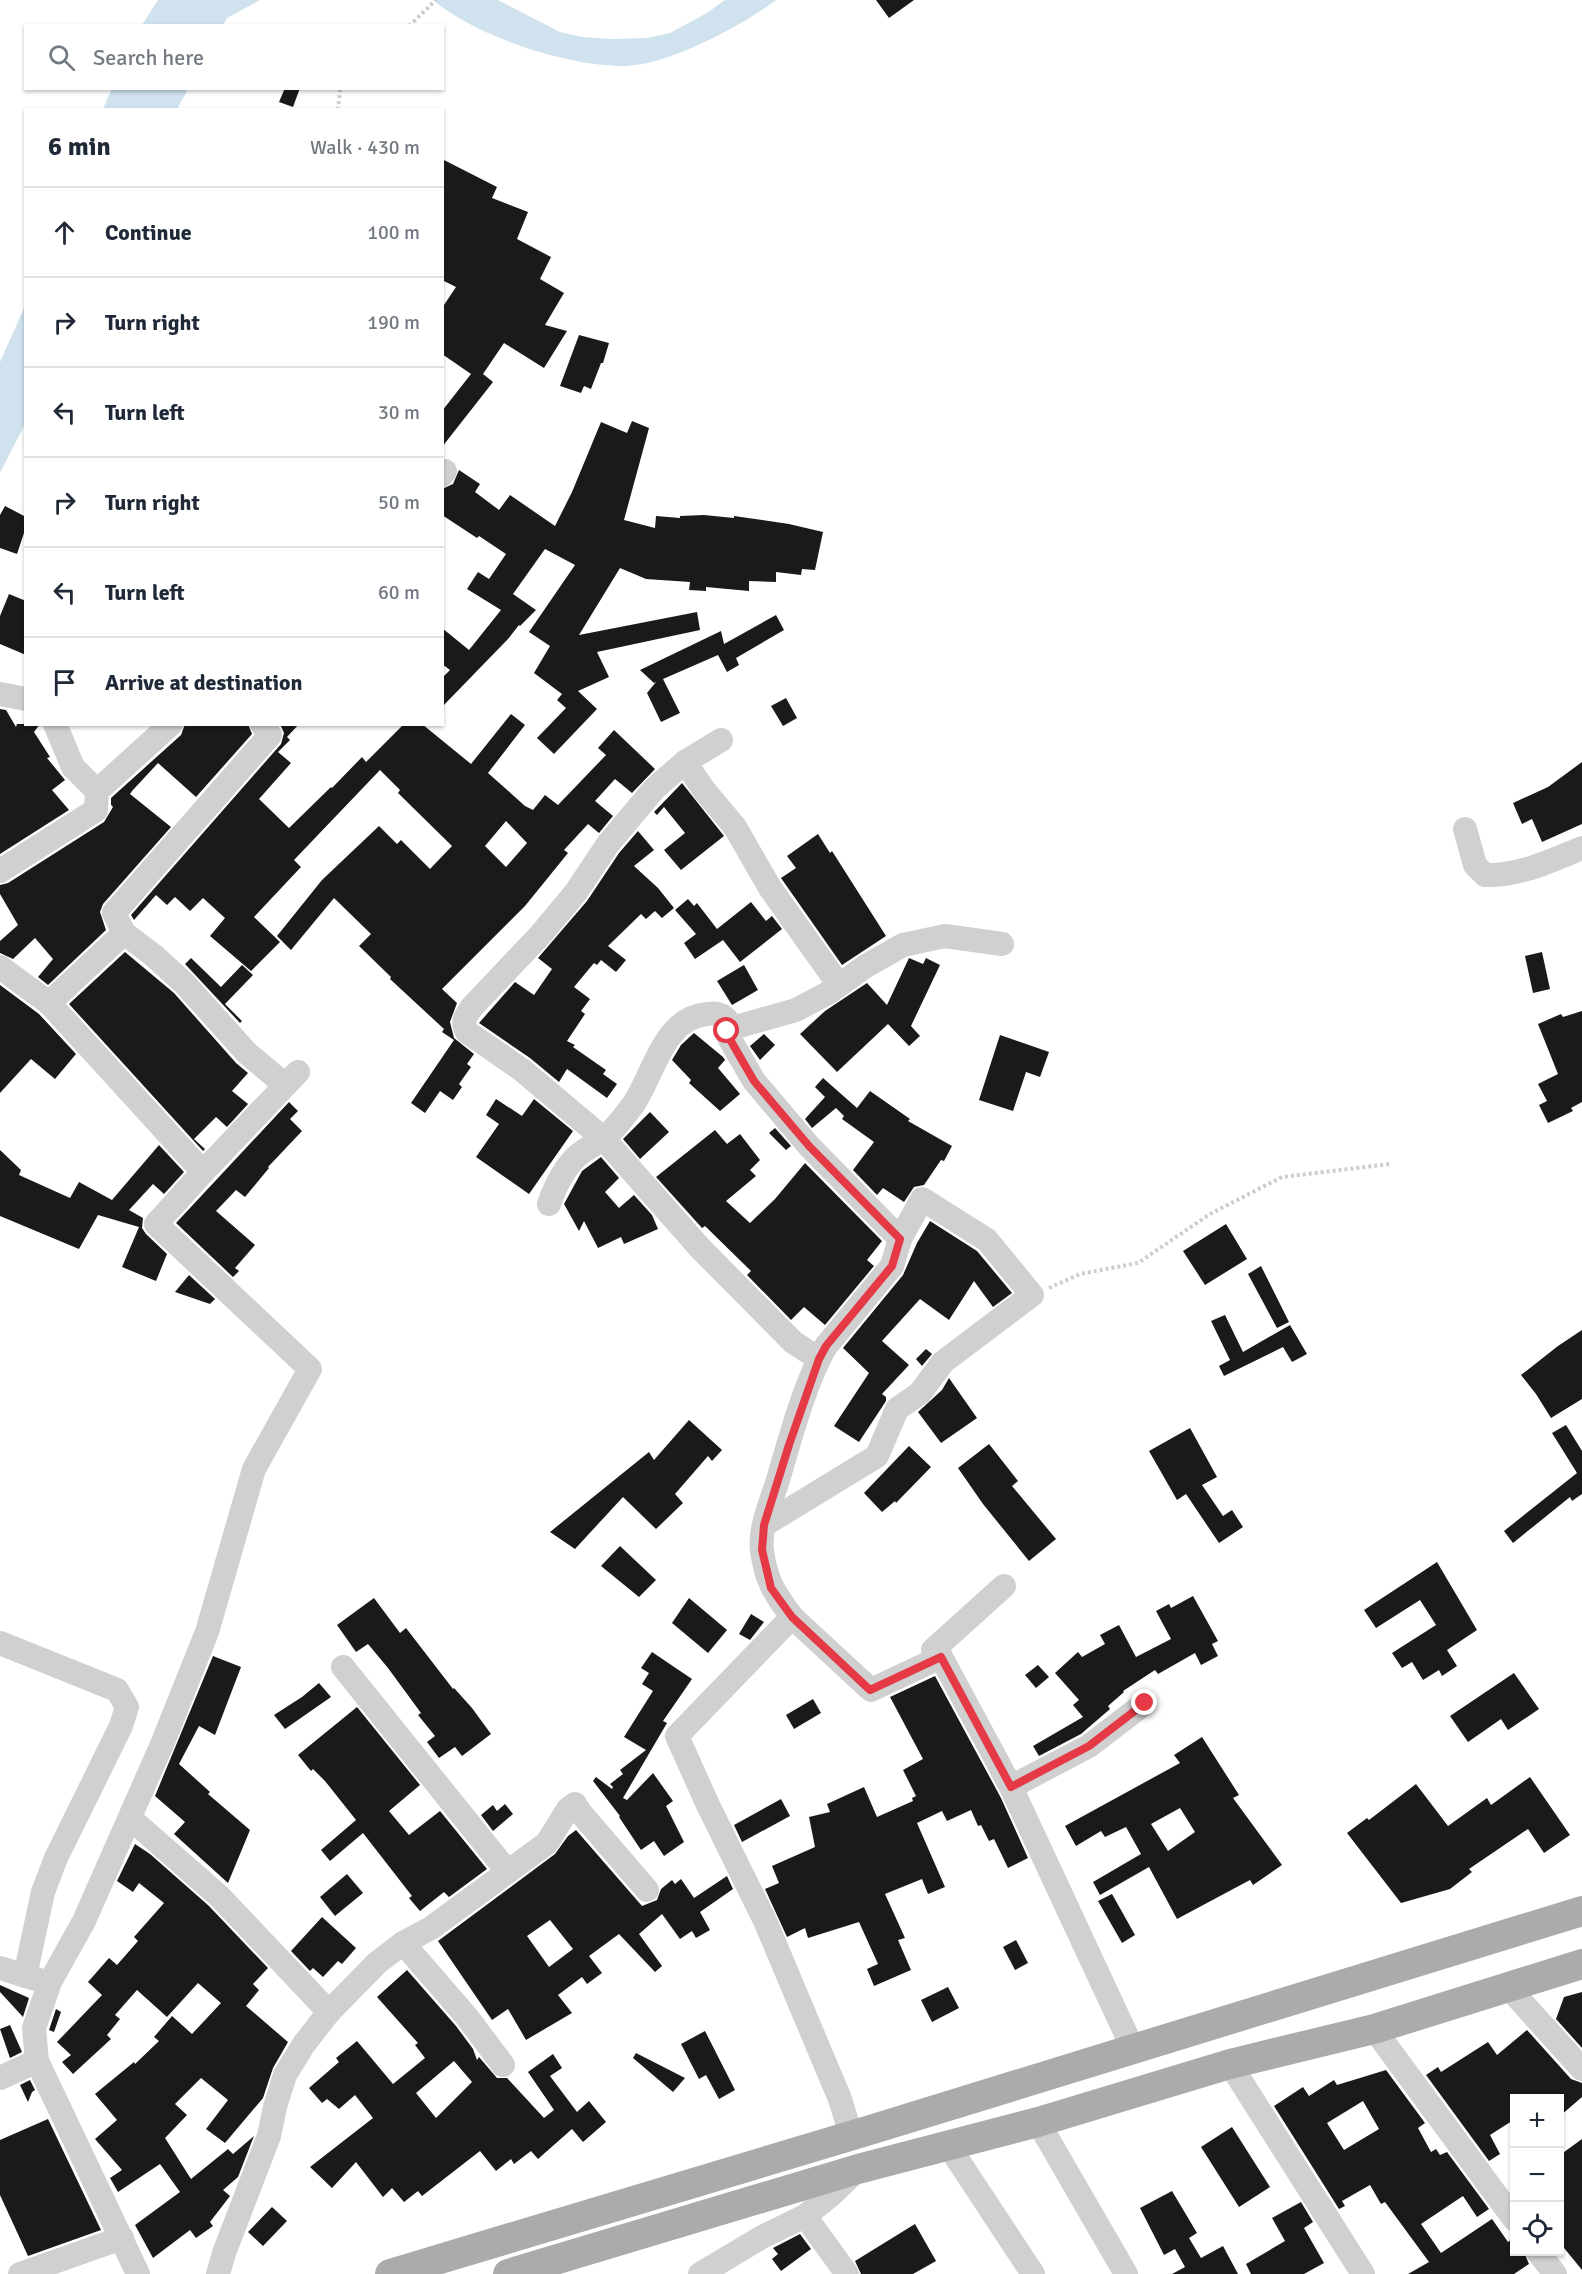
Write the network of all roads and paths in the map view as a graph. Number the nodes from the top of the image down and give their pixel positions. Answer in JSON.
{"nodes":[{"id":1,"x":436,"y":0,"type":"edge"},
{"id":2,"x":411,"y":24,"type":"edge"},
{"id":3,"x":340,"y":90,"type":"edge"},
{"id":4,"x":338,"y":108,"type":"edge"},
{"id":5,"x":0,"y":694,"type":"edge"},
{"id":6,"x":24,"y":699,"type":"edge"},
{"id":7,"x":56,"y":726,"type":"edge"},
{"id":8,"x":169,"y":726,"type":"edge"},
{"id":9,"x":263,"y":726,"type":"edge"},
{"id":10,"x":721,"y":740,"type":"dead end"},
{"id":11,"x":685,"y":762,"type":"junction"},
{"id":12,"x":97,"y":791,"type":"junction"},
{"id":13,"x":1465,"y":829,"type":"dead end"},
{"id":14,"x":1582,"y":848,"type":"edge"},
{"id":15,"x":0,"y":871,"type":"edge"},
{"id":16,"x":124,"y":933,"type":"junction"},
{"id":17,"x":1002,"y":944,"type":"dead end"},
{"id":18,"x":0,"y":967,"type":"edge"},
{"id":19,"x":838,"y":986,"type":"junction"},
{"id":20,"x":49,"y":1003,"type":"junction"},
{"id":21,"x":732,"y":1028,"type":"junction"},
{"id":22,"x":604,"y":1139,"type":"junction"},
{"id":23,"x":1390,"y":1164,"type":"dead end"},
{"id":24,"x":203,"y":1172,"type":"junction"},
{"id":25,"x":549,"y":1204,"type":"dead end"},
{"id":26,"x":900,"y":1239,"type":"junction"},
{"id":27,"x":1032,"y":1295,"type":"junction"},
{"id":28,"x":819,"y":1359,"type":"junction"},
{"id":29,"x":764,"y":1525,"type":"junction"},
{"id":30,"x":1004,"y":1586,"type":"dead end"},
{"id":31,"x":792,"y":1617,"type":"junction"},
{"id":32,"x":0,"y":1643,"type":"edge"},
{"id":33,"x":941,"y":1657,"type":"junction"},
{"id":34,"x":343,"y":1667,"type":"dead end"},
{"id":35,"x":1145,"y":1703,"type":"dead end"},
{"id":36,"x":1011,"y":1787,"type":"junction"},
{"id":37,"x":131,"y":1820,"type":"junction"},
{"id":38,"x":507,"y":1871,"type":"junction"},
{"id":39,"x":646,"y":1890,"type":"dead end"},
{"id":40,"x":1582,"y":1911,"type":"edge"},
{"id":41,"x":403,"y":1942,"type":"junction"},
{"id":42,"x":1582,"y":1964,"type":"edge"},
{"id":43,"x":0,"y":1968,"type":"edge"},
{"id":44,"x":26,"y":1976,"type":"junction"},
{"id":45,"x":50,"y":1982,"type":"junction"},
{"id":46,"x":1508,"y":1987,"type":"junction"},
{"id":47,"x":329,"y":2012,"type":"junction"},
{"id":48,"x":1374,"y":2029,"type":"junction"},
{"id":49,"x":1132,"y":2049,"type":"junction"},
{"id":50,"x":37,"y":2061,"type":"junction"},
{"id":51,"x":1230,"y":2064,"type":"junction"},
{"id":52,"x":503,"y":2065,"type":"dead end"},
{"id":53,"x":1582,"y":2069,"type":"edge"},
{"id":54,"x":0,"y":2078,"type":"edge"},
{"id":55,"x":1038,"y":2122,"type":"junction"},
{"id":56,"x":851,"y":2135,"type":"junction"},
{"id":57,"x":948,"y":2145,"type":"junction"},
{"id":58,"x":858,"y":2169,"type":"junction"},
{"id":59,"x":1510,"y":2212,"type":"edge"},
{"id":60,"x":805,"y":2216,"type":"junction"},
{"id":61,"x":122,"y":2238,"type":"junction"},
{"id":62,"x":1541,"y":2256,"type":"edge"},
{"id":63,"x":713,"y":2271,"type":"edge"},
{"id":64,"x":20,"y":2274,"type":"edge"},
{"id":65,"x":138,"y":2274,"type":"edge"},
{"id":66,"x":218,"y":2274,"type":"edge"},
{"id":67,"x":390,"y":2274,"type":"edge"},
{"id":68,"x":508,"y":2274,"type":"edge"},
{"id":69,"x":846,"y":2274,"type":"edge"},
{"id":70,"x":1033,"y":2274,"type":"edge"},
{"id":71,"x":1126,"y":2274,"type":"edge"},
{"id":72,"x":1363,"y":2274,"type":"edge"},
{"id":73,"x":1555,"y":2274,"type":"edge"}],
"edges":[{"from":1,"to":2,"type":"path"},
{"from":3,"to":4,"type":"path"},
{"from":5,"to":6,"type":"street"},
{"from":7,"to":12,"type":"street"},
{"from":8,"to":12,"type":"street"},
{"from":9,"to":16,"type":"street"},
{"from":10,"to":11,"type":"street"},
{"from":11,"to":19,"type":"street"},
{"from":11,"to":22,"type":"street"},
{"from":12,"to":15,"type":"street"},
{"from":13,"to":14,"type":"street"},
{"from":16,"to":20,"type":"street"},
{"from":16,"to":24,"type":"street"},
{"from":17,"to":19,"type":"street"},
{"from":18,"to":20,"type":"street"},
{"from":19,"to":21,"type":"street"},
{"from":20,"to":24,"type":"street"},
{"from":21,"to":22,"type":"street"},
{"from":21,"to":26,"type":"street"},
{"from":22,"to":25,"type":"street"},
{"from":22,"to":28,"type":"street"},
{"from":23,"to":27,"type":"path"},
{"from":24,"to":37,"type":"street"},
{"from":26,"to":27,"type":"street"},
{"from":26,"to":28,"type":"street"},
{"from":27,"to":29,"type":"street"},
{"from":28,"to":29,"type":"street"},
{"from":29,"to":31,"type":"street"},
{"from":30,"to":33,"type":"street"},
{"from":31,"to":33,"type":"street"},
{"from":31,"to":56,"type":"street"},
{"from":32,"to":44,"type":"street"},
{"from":33,"to":36,"type":"street"},
{"from":34,"to":38,"type":"street"},
{"from":35,"to":36,"type":"street"},
{"from":36,"to":49,"type":"street"},
{"from":37,"to":45,"type":"street"},
{"from":37,"to":47,"type":"street"},
{"from":38,"to":39,"type":"street"},
{"from":38,"to":41,"type":"street"},
{"from":40,"to":49,"type":"main road"},
{"from":41,"to":47,"type":"street"},
{"from":41,"to":52,"type":"street"},
{"from":42,"to":46,"type":"main road"},
{"from":43,"to":44,"type":"street"},
{"from":44,"to":45,"type":"street"},
{"from":45,"to":50,"type":"street"},
{"from":46,"to":48,"type":"main road"},
{"from":46,"to":53,"type":"street"},
{"from":47,"to":66,"type":"street"},
{"from":48,"to":51,"type":"main road"},
{"from":48,"to":59,"type":"street"},
{"from":49,"to":56,"type":"main road"},
{"from":50,"to":54,"type":"street"},
{"from":50,"to":61,"type":"street"},
{"from":51,"to":55,"type":"main road"},
{"from":51,"to":72,"type":"street"},
{"from":55,"to":57,"type":"main road"},
{"from":55,"to":71,"type":"street"},
{"from":56,"to":67,"type":"main road"},
{"from":57,"to":58,"type":"main road"},
{"from":57,"to":70,"type":"street"},
{"from":58,"to":60,"type":"street"},
{"from":58,"to":68,"type":"main road"},
{"from":60,"to":63,"type":"street"},
{"from":60,"to":69,"type":"street"},
{"from":61,"to":64,"type":"street"},
{"from":61,"to":65,"type":"street"},
{"from":62,"to":73,"type":"street"}]}
